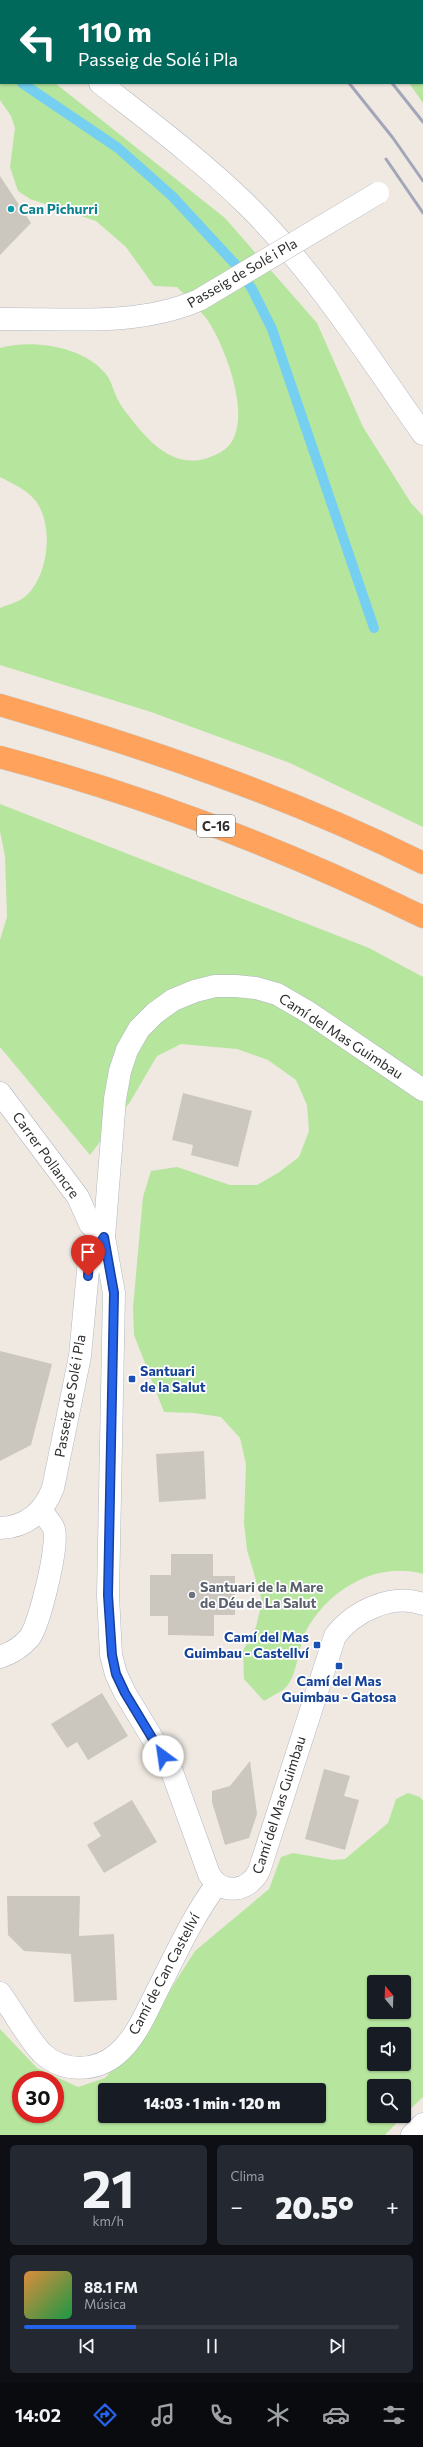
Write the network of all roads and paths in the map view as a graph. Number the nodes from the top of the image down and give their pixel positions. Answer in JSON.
{"nodes":[{"id":1,"x":101,"y":84,"type":"edge"},
{"id":2,"x":378,"y":193,"type":"dead end"},
{"id":3,"x":0,"y":319,"type":"edge"},
{"id":4,"x":423,"y":434,"type":"edge"},
{"id":5,"x":0,"y":705,"type":"edge"},
{"id":6,"x":0,"y":757,"type":"edge"},
{"id":7,"x":423,"y":863,"type":"edge"},
{"id":8,"x":423,"y":917,"type":"edge"},
{"id":9,"x":423,"y":1090,"type":"edge"},
{"id":10,"x":0,"y":1092,"type":"edge"},
{"id":11,"x":104,"y":1237,"type":"junction"},
{"id":12,"x":41,"y":1511,"type":"junction"},
{"id":13,"x":0,"y":1528,"type":"edge"},
{"id":14,"x":423,"y":1604,"type":"edge"},
{"id":15,"x":0,"y":1657,"type":"edge"},
{"id":16,"x":217,"y":1884,"type":"junction"},
{"id":17,"x":0,"y":1993,"type":"edge"},
{"id":18,"x":423,"y":2124,"type":"edge"},
{"id":19,"x":412,"y":2135,"type":"edge"}],
"edges":[{"from":1,"to":4,"type":"street"},
{"from":2,"to":3,"type":"street","name":"Passeig de Solé i Pla","bridge":true},
{"from":5,"to":7,"type":"highway"},
{"from":6,"to":8,"type":"highway","number":"C-16"},
{"from":9,"to":11,"type":"street","name":"Camí del Mas Guimbau"},
{"from":10,"to":11,"type":"street","name":"Carrer Pollancre"},
{"from":11,"to":12,"type":"street","name":"Passeig de Solé i Pla"},
{"from":11,"to":16,"type":"street","name":"Camí del Mas Guimbau"},
{"from":12,"to":13,"type":"street","name":"Passeig de Solé i Pla"},
{"from":12,"to":15,"type":"street"},
{"from":14,"to":16,"type":"street","name":"Camí del Mas Guimbau"},
{"from":16,"to":17,"type":"street","name":"Camí de Can Castellví"},
{"from":18,"to":19,"type":"street"}]}
